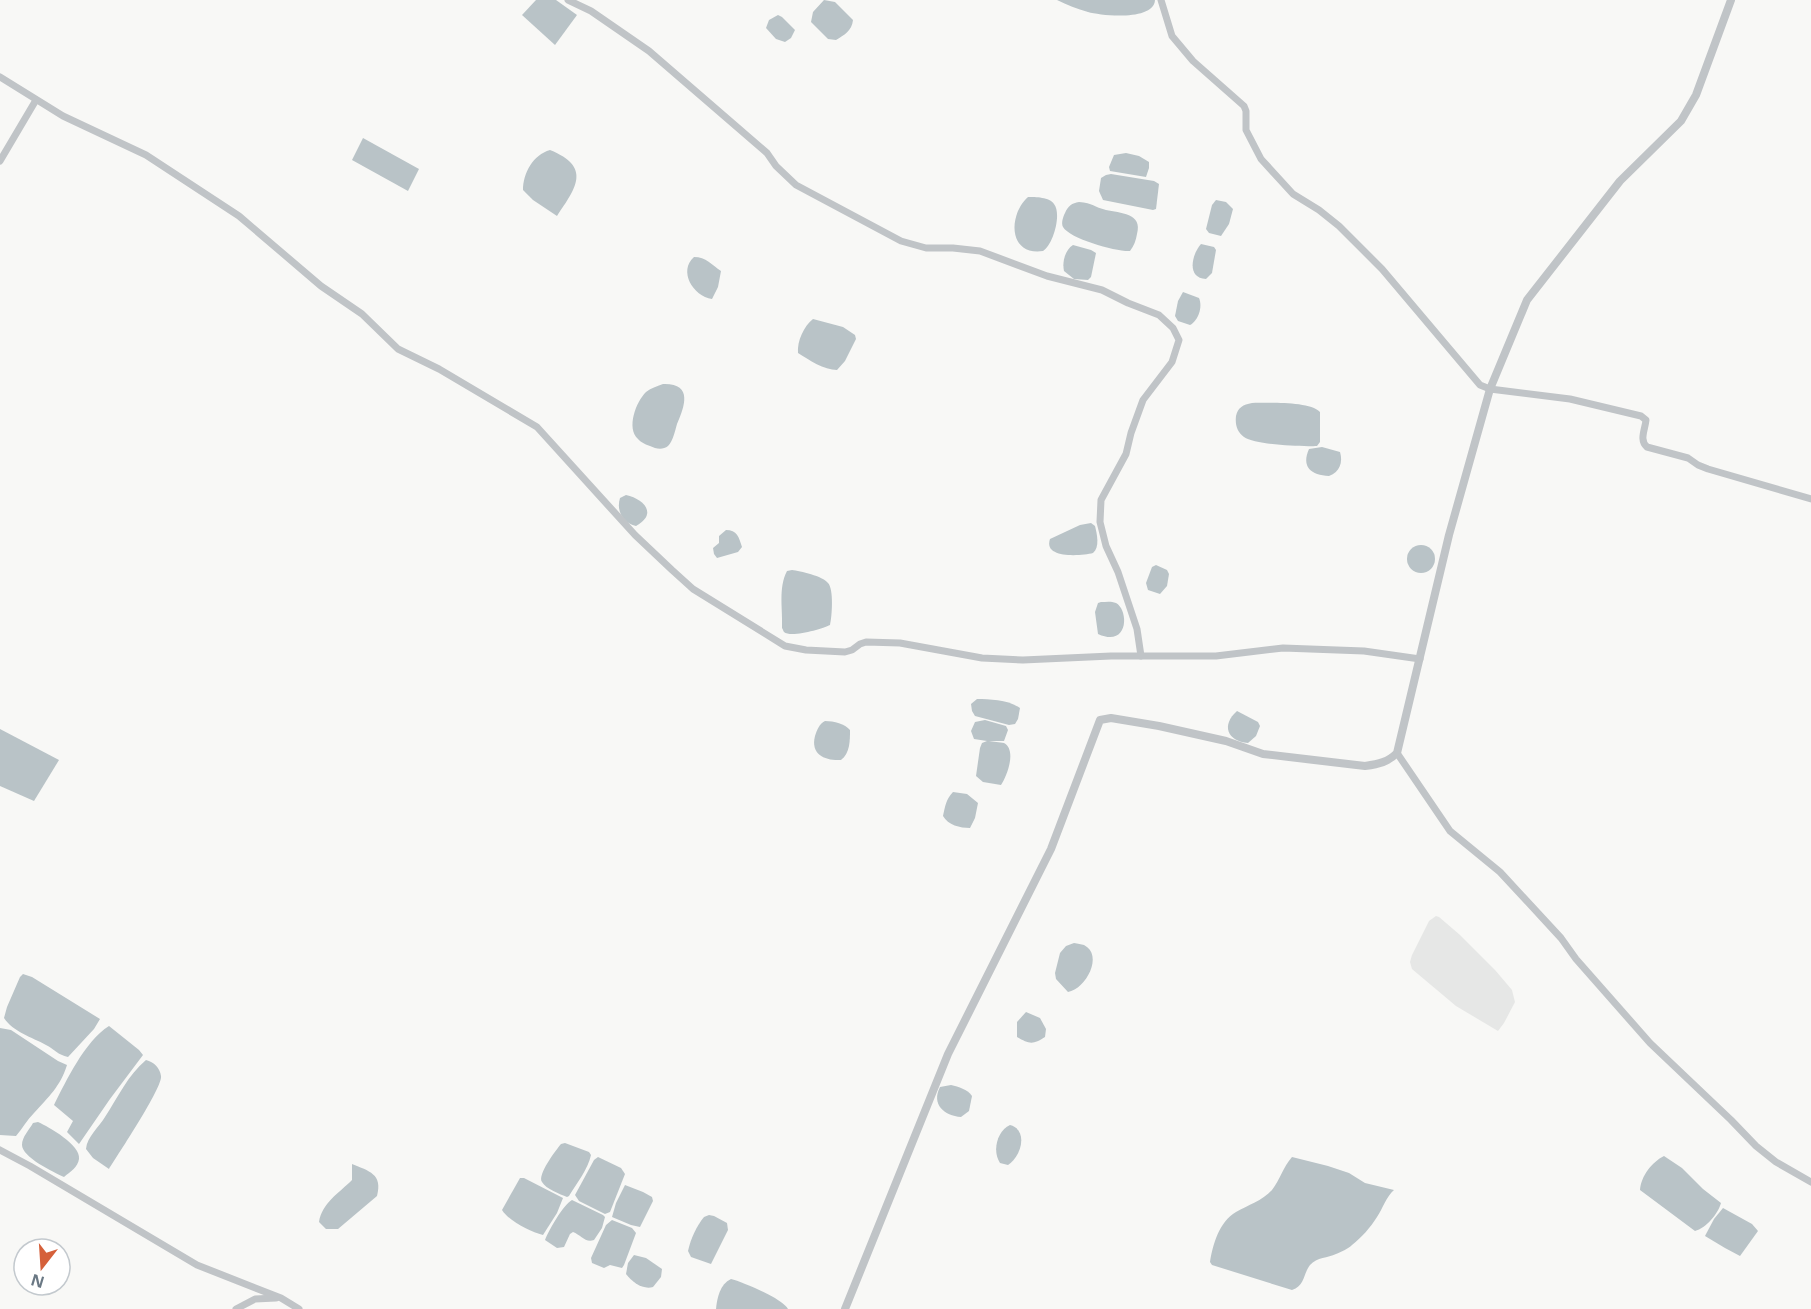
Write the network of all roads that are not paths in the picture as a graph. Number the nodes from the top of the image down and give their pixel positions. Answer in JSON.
{"nodes":[{"id":1,"x":568,"y":0,"type":"edge"},
{"id":2,"x":1161,"y":0,"type":"edge"},
{"id":3,"x":1731,"y":0,"type":"edge"},
{"id":4,"x":0,"y":77,"type":"edge"},
{"id":5,"x":36,"y":100,"type":"junction"},
{"id":6,"x":0,"y":161,"type":"edge"},
{"id":7,"x":1490,"y":390,"type":"junction"},
{"id":8,"x":1811,"y":499,"type":"edge"},
{"id":9,"x":1141,"y":656,"type":"junction"},
{"id":10,"x":1420,"y":659,"type":"junction"},
{"id":11,"x":1397,"y":753,"type":"junction"},
{"id":12,"x":0,"y":1150,"type":"edge"},
{"id":13,"x":1811,"y":1182,"type":"edge"},
{"id":14,"x":281,"y":1298,"type":"junction"},
{"id":15,"x":236,"y":1309,"type":"edge"},
{"id":16,"x":299,"y":1309,"type":"edge"},
{"id":17,"x":845,"y":1309,"type":"edge"}],
"edges":[{"from":1,"to":9,"type":"street"},
{"from":2,"to":7,"type":"street"},
{"from":3,"to":7,"type":"street"},
{"from":4,"to":5,"type":"street"},
{"from":5,"to":6,"type":"street"},
{"from":5,"to":9,"type":"street"},
{"from":7,"to":8,"type":"street"},
{"from":7,"to":10,"type":"street"},
{"from":9,"to":10,"type":"street"},
{"from":10,"to":11,"type":"street"},
{"from":11,"to":13,"type":"street"},
{"from":11,"to":17,"type":"street"},
{"from":12,"to":14,"type":"street"},
{"from":14,"to":15,"type":"street"},
{"from":14,"to":16,"type":"street"}]}
